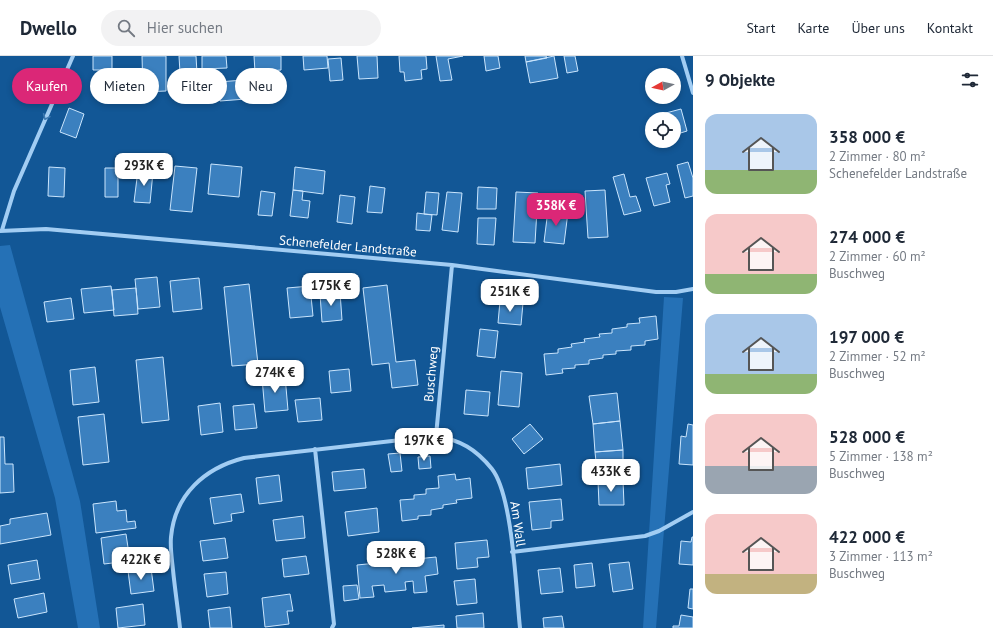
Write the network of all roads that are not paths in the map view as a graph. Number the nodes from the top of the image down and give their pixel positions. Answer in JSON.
{"nodes":[{"id":1,"x":74,"y":56,"type":"edge"},
{"id":2,"x":682,"y":56,"type":"edge"},
{"id":3,"x":693,"y":93,"type":"edge"},
{"id":4,"x":1,"y":231,"type":"edge"},
{"id":5,"x":452,"y":265,"type":"junction"},
{"id":6,"x":693,"y":289,"type":"edge"},
{"id":7,"x":436,"y":436,"type":"junction"},
{"id":8,"x":315,"y":449,"type":"junction"},
{"id":9,"x":693,"y":512,"type":"edge"},
{"id":10,"x":512,"y":552,"type":"junction"},
{"id":11,"x":180,"y":628,"type":"edge"},
{"id":12,"x":332,"y":628,"type":"edge"},
{"id":13,"x":520,"y":628,"type":"edge"}],
"edges":[{"from":1,"to":4,"type":"street","one_way":true},
{"from":2,"to":3,"type":"street"},
{"from":4,"to":5,"type":"street","name":"Schenefelder Landstraße"},
{"from":5,"to":6,"type":"street","name":"Schenefelder Landstraße"},
{"from":5,"to":7,"type":"street","name":"Buschweg"},
{"from":7,"to":8,"type":"street"},
{"from":7,"to":10,"type":"street","name":"Am Wall"},
{"from":8,"to":11,"type":"street"},
{"from":8,"to":12,"type":"street"},
{"from":9,"to":10,"type":"street"},
{"from":10,"to":13,"type":"street","name":"Am Wall"}]}
